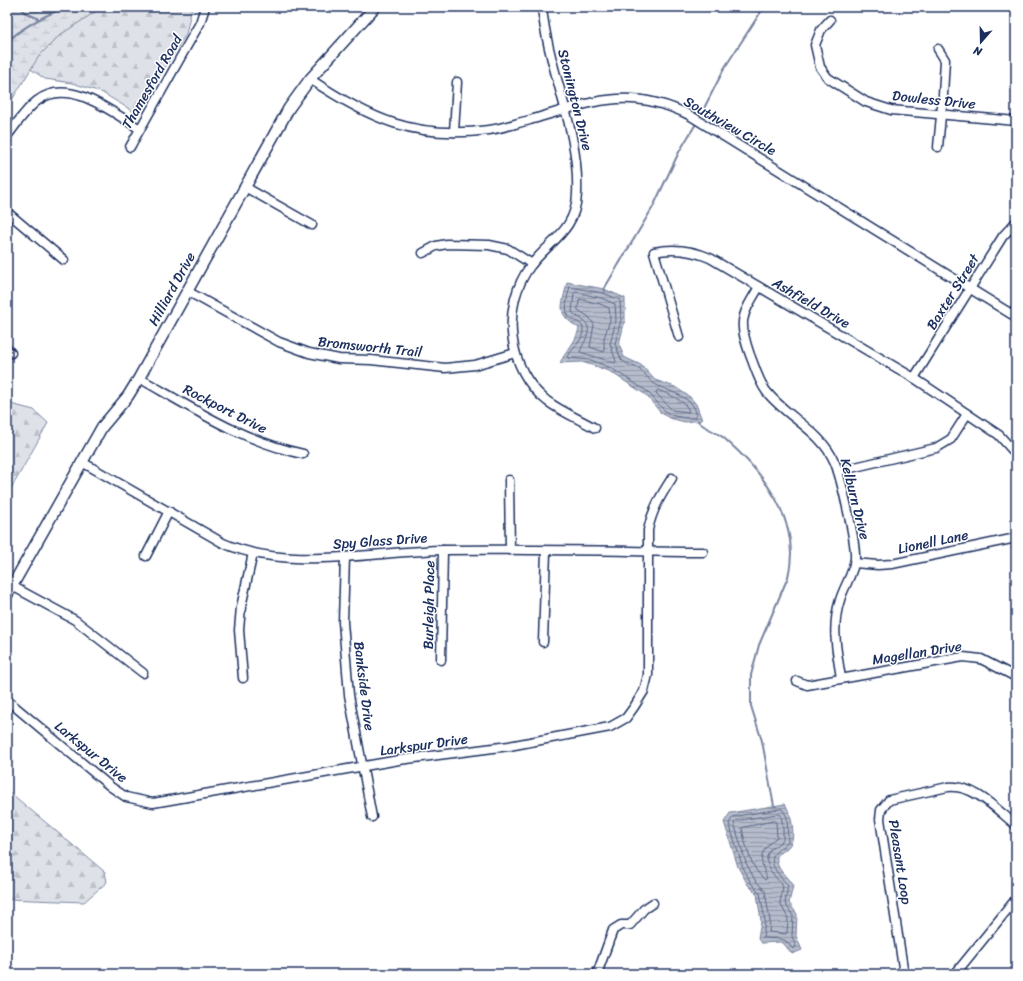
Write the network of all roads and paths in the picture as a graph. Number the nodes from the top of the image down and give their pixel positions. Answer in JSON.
{"nodes":[{"id":1,"x":206,"y":7,"type":"edge"},
{"id":2,"x":375,"y":7,"type":"edge"},
{"id":3,"x":542,"y":7,"type":"edge"},
{"id":4,"x":830,"y":20,"type":"dead end"},
{"id":5,"x":938,"y":49,"type":"dead end"},
{"id":6,"x":310,"y":79,"type":"junction"},
{"id":7,"x":457,"y":82,"type":"dead end"},
{"id":8,"x":566,"y":108,"type":"junction"},
{"id":9,"x":942,"y":114,"type":"junction"},
{"id":10,"x":1016,"y":121,"type":"edge"},
{"id":11,"x":140,"y":129,"type":"junction"},
{"id":12,"x":454,"y":132,"type":"junction"},
{"id":13,"x":7,"y":136,"type":"edge"},
{"id":14,"x":130,"y":146,"type":"dead end"},
{"id":15,"x":938,"y":147,"type":"dead end"},
{"id":16,"x":245,"y":187,"type":"junction"},
{"id":17,"x":7,"y":212,"type":"edge"},
{"id":18,"x":1016,"y":222,"type":"edge"},
{"id":19,"x":312,"y":225,"type":"dead end"},
{"id":20,"x":423,"y":253,"type":"dead end"},
{"id":21,"x":64,"y":260,"type":"dead end"},
{"id":22,"x":532,"y":264,"type":"junction"},
{"id":23,"x":759,"y":287,"type":"junction"},
{"id":24,"x":970,"y":289,"type":"junction"},
{"id":25,"x":187,"y":291,"type":"junction"},
{"id":26,"x":1016,"y":317,"type":"edge"},
{"id":27,"x":679,"y":337,"type":"dead end"},
{"id":28,"x":515,"y":353,"type":"junction"},
{"id":29,"x":139,"y":378,"type":"junction"},
{"id":30,"x":914,"y":378,"type":"junction"},
{"id":31,"x":967,"y":414,"type":"junction"},
{"id":32,"x":595,"y":428,"type":"dead end"},
{"id":33,"x":303,"y":454,"type":"dead end"},
{"id":34,"x":1016,"y":454,"type":"edge"},
{"id":35,"x":82,"y":462,"type":"junction"},
{"id":36,"x":838,"y":471,"type":"junction"},
{"id":37,"x":672,"y":478,"type":"dead end"},
{"id":38,"x":509,"y":480,"type":"dead end"},
{"id":39,"x":169,"y":511,"type":"junction"},
{"id":40,"x":1016,"y":538,"type":"edge"},
{"id":41,"x":444,"y":550,"type":"junction"},
{"id":42,"x":510,"y":550,"type":"junction"},
{"id":43,"x":546,"y":551,"type":"junction"},
{"id":44,"x":649,"y":552,"type":"junction"},
{"id":45,"x":703,"y":552,"type":"dead end"},
{"id":46,"x":253,"y":553,"type":"junction"},
{"id":47,"x":146,"y":556,"type":"dead end"},
{"id":48,"x":345,"y":557,"type":"junction"},
{"id":49,"x":854,"y":562,"type":"junction"},
{"id":50,"x":9,"y":591,"type":"edge"},
{"id":51,"x":543,"y":642,"type":"dead end"},
{"id":52,"x":441,"y":660,"type":"dead end"},
{"id":53,"x":143,"y":673,"type":"dead end"},
{"id":54,"x":1016,"y":677,"type":"edge"},
{"id":55,"x":243,"y":678,"type":"dead end"},
{"id":56,"x":841,"y":678,"type":"junction"},
{"id":57,"x":797,"y":681,"type":"dead end"},
{"id":58,"x":7,"y":700,"type":"edge"},
{"id":59,"x":363,"y":766,"type":"junction"},
{"id":60,"x":372,"y":817,"type":"dead end"},
{"id":61,"x":1016,"y":825,"type":"edge"},
{"id":62,"x":1016,"y":898,"type":"edge"},
{"id":63,"x":653,"y":903,"type":"dead end"},
{"id":64,"x":596,"y":974,"type":"edge"},
{"id":65,"x":904,"y":974,"type":"edge"},
{"id":66,"x":955,"y":974,"type":"edge"}],
"edges":[{"from":1,"to":11,"type":"street","name":"Thamesford Road"},
{"from":2,"to":6,"type":"street","name":"Hilliard Drive"},
{"from":3,"to":8,"type":"street","name":"Stonington Drive"},
{"from":4,"to":9,"type":"street","name":"Dowless Drive"},
{"from":5,"to":9,"type":"street"},
{"from":6,"to":12,"type":"street","name":"Southview Circle"},
{"from":6,"to":16,"type":"street","name":"Hilliard Drive"},
{"from":7,"to":12,"type":"street"},
{"from":8,"to":12,"type":"street","name":"Southview Circle"},
{"from":8,"to":22,"type":"street","name":"Stonington Drive"},
{"from":8,"to":24,"type":"street","name":"Southview Circle"},
{"from":9,"to":10,"type":"street","name":"Dowless Drive"},
{"from":9,"to":15,"type":"street"},
{"from":11,"to":13,"type":"street"},
{"from":11,"to":14,"type":"street","name":"Thamesford Road"},
{"from":16,"to":19,"type":"street"},
{"from":16,"to":25,"type":"street","name":"Hilliard Drive"},
{"from":17,"to":21,"type":"street"},
{"from":18,"to":24,"type":"street","name":"Baxter Street"},
{"from":20,"to":22,"type":"street"},
{"from":22,"to":28,"type":"street","name":"Stonington Drive"},
{"from":23,"to":27,"type":"street","name":"Ashfield Drive"},
{"from":23,"to":30,"type":"street","name":"Ashfield Drive"},
{"from":23,"to":36,"type":"street","name":"Kelburn Drive"},
{"from":24,"to":26,"type":"street","name":"Southview Circle"},
{"from":24,"to":30,"type":"street","name":"Baxter Street"},
{"from":25,"to":28,"type":"street","name":"Bromsworth Trail"},
{"from":25,"to":29,"type":"street","name":"Hilliard Drive"},
{"from":28,"to":32,"type":"street","name":"Stonington Drive"},
{"from":29,"to":33,"type":"street","name":"Rockport Drive"},
{"from":29,"to":35,"type":"street","name":"Hilliard Drive"},
{"from":30,"to":31,"type":"street","name":"Ashfield Drive"},
{"from":31,"to":34,"type":"street","name":"Ashfield Drive"},
{"from":31,"to":36,"type":"street"},
{"from":35,"to":39,"type":"street","name":"Spy Glass Drive"},
{"from":35,"to":50,"type":"street","name":"Hilliard Drive"},
{"from":36,"to":49,"type":"street","name":"Kelburn Drive"},
{"from":37,"to":44,"type":"street","name":"Larkspur Drive"},
{"from":38,"to":42,"type":"street"},
{"from":39,"to":46,"type":"street","name":"Spy Glass Drive"},
{"from":39,"to":47,"type":"street"},
{"from":40,"to":49,"type":"street","name":"Lionell Lane"},
{"from":41,"to":42,"type":"street","name":"Spy Glass Drive"},
{"from":41,"to":48,"type":"street","name":"Spy Glass Drive"},
{"from":41,"to":52,"type":"street","name":"Burleigh Place"},
{"from":42,"to":43,"type":"street","name":"Spy Glass Drive"},
{"from":43,"to":44,"type":"street","name":"Spy Glass Drive"},
{"from":43,"to":51,"type":"street"},
{"from":44,"to":45,"type":"street","name":"Spy Glass Drive"},
{"from":44,"to":59,"type":"street","name":"Larkspur Drive"},
{"from":46,"to":48,"type":"street","name":"Spy Glass Drive"},
{"from":46,"to":55,"type":"street"},
{"from":48,"to":59,"type":"street","name":"Bankside Drive"},
{"from":49,"to":56,"type":"street","name":"Kelburn Drive"},
{"from":50,"to":53,"type":"street"},
{"from":54,"to":56,"type":"street","name":"Magellan Drive"},
{"from":56,"to":57,"type":"street","name":"Magellan Drive"},
{"from":58,"to":59,"type":"street","name":"Larkspur Drive"},
{"from":59,"to":60,"type":"street","name":"Bankside Drive"},
{"from":61,"to":65,"type":"street","name":"Pleasant Loop"},
{"from":62,"to":66,"type":"street"},
{"from":63,"to":64,"type":"street"}]}
